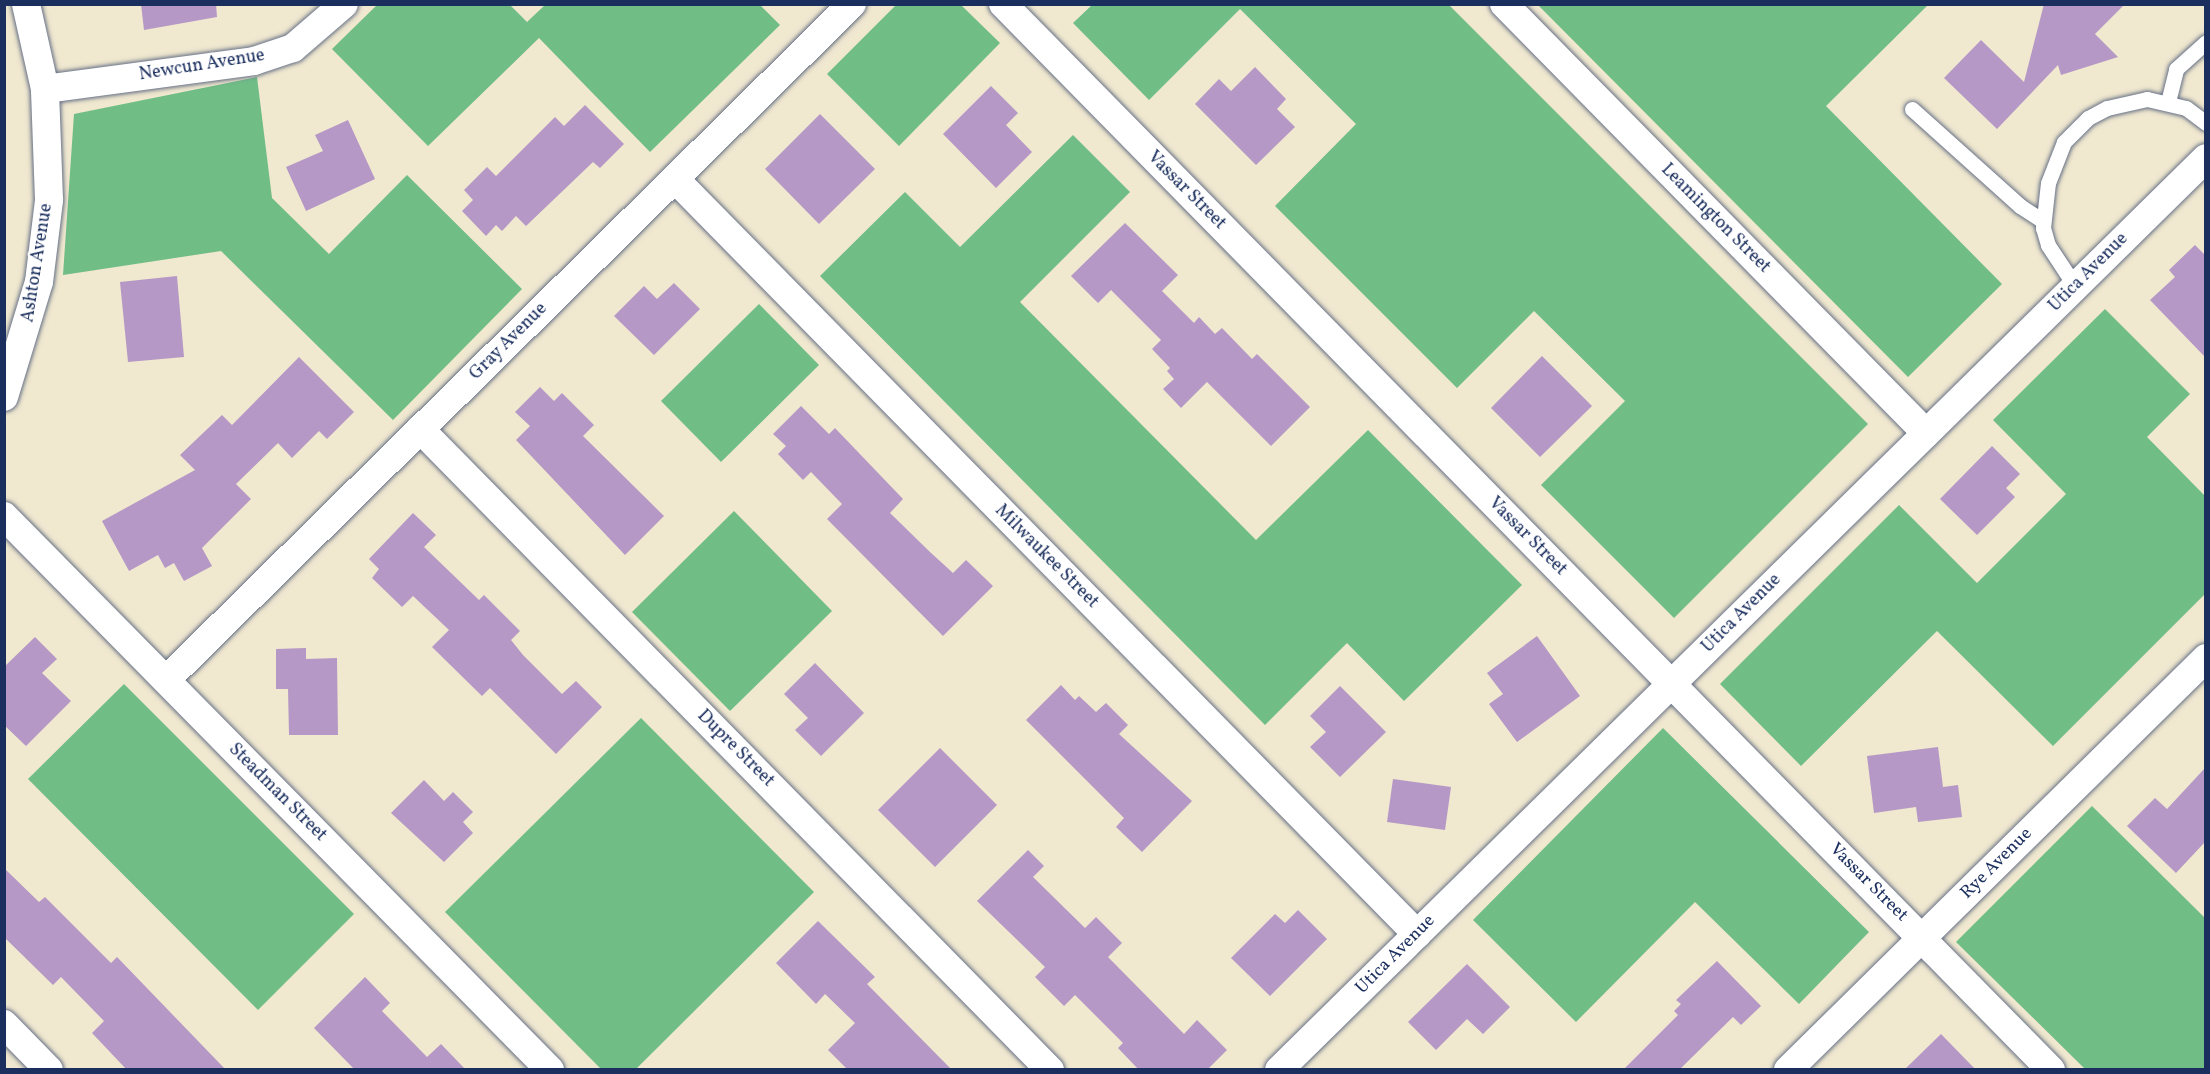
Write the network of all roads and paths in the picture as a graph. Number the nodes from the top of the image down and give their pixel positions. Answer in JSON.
{"nodes":[{"id":1,"x":27,"y":4,"type":"edge"},
{"id":2,"x":344,"y":4,"type":"edge"},
{"id":3,"x":852,"y":4,"type":"edge"},
{"id":4,"x":1003,"y":4,"type":"edge"},
{"id":5,"x":1504,"y":4,"type":"edge"},
{"id":6,"x":2205,"y":42,"type":"edge"},
{"id":7,"x":45,"y":89,"type":"junction"},
{"id":8,"x":2169,"y":102,"type":"junction"},
{"id":9,"x":1912,"y":109,"type":"dead end"},
{"id":10,"x":2205,"y":123,"type":"edge"},
{"id":11,"x":2205,"y":158,"type":"edge"},
{"id":12,"x":675,"y":179,"type":"junction"},
{"id":13,"x":2043,"y":221,"type":"junction"},
{"id":14,"x":2075,"y":286,"type":"junction"},
{"id":15,"x":4,"y":397,"type":"edge"},
{"id":16,"x":420,"y":429,"type":"junction"},
{"id":17,"x":1926,"y":433,"type":"junction"},
{"id":18,"x":4,"y":516,"type":"edge"},
{"id":19,"x":2205,"y":658,"type":"edge"},
{"id":20,"x":166,"y":680,"type":"junction"},
{"id":21,"x":1671,"y":683,"type":"junction"},
{"id":22,"x":1417,"y":934,"type":"junction"},
{"id":23,"x":1922,"y":938,"type":"junction"},
{"id":24,"x":4,"y":1024,"type":"edge"},
{"id":25,"x":49,"y":1070,"type":"edge"},
{"id":26,"x":550,"y":1070,"type":"edge"},
{"id":27,"x":1050,"y":1070,"type":"edge"},
{"id":28,"x":1279,"y":1070,"type":"edge"},
{"id":29,"x":1788,"y":1070,"type":"edge"},
{"id":30,"x":2051,"y":1070,"type":"edge"}],
"edges":[{"from":1,"to":7,"type":"street","name":"Ashton Avenue"},
{"from":2,"to":7,"type":"street","name":"Newcun Avenue"},
{"from":3,"to":12,"type":"street","name":"Gray Avenue"},
{"from":4,"to":21,"type":"street","name":"Vassar Street"},
{"from":5,"to":17,"type":"street","name":"Leamington Street"},
{"from":6,"to":8,"type":"lane"},
{"from":7,"to":15,"type":"street","name":"Ashton Avenue"},
{"from":8,"to":10,"type":"lane"},
{"from":8,"to":13,"type":"lane"},
{"from":9,"to":13,"type":"lane"},
{"from":11,"to":14,"type":"street","name":"Utica Avenue"},
{"from":12,"to":16,"type":"street","name":"Gray Avenue"},
{"from":12,"to":22,"type":"street","name":"Milwaukee Street"},
{"from":13,"to":14,"type":"lane"},
{"from":14,"to":17,"type":"street","name":"Utica Avenue"},
{"from":16,"to":20,"type":"street","name":"Gray Avenue"},
{"from":16,"to":27,"type":"street","name":"Dupre Street"},
{"from":17,"to":21,"type":"street","name":"Utica Avenue"},
{"from":18,"to":20,"type":"street","name":"Steadman Street"},
{"from":19,"to":23,"type":"street","name":"Rye Avenue"},
{"from":20,"to":26,"type":"street","name":"Steadman Street"},
{"from":21,"to":22,"type":"street","name":"Utica Avenue"},
{"from":21,"to":23,"type":"street","name":"Vassar Street"},
{"from":22,"to":28,"type":"street","name":"Utica Avenue"},
{"from":23,"to":29,"type":"street","name":"Rye Avenue"},
{"from":23,"to":30,"type":"street","name":"Vassar Street"},
{"from":24,"to":25,"type":"street"}]}
